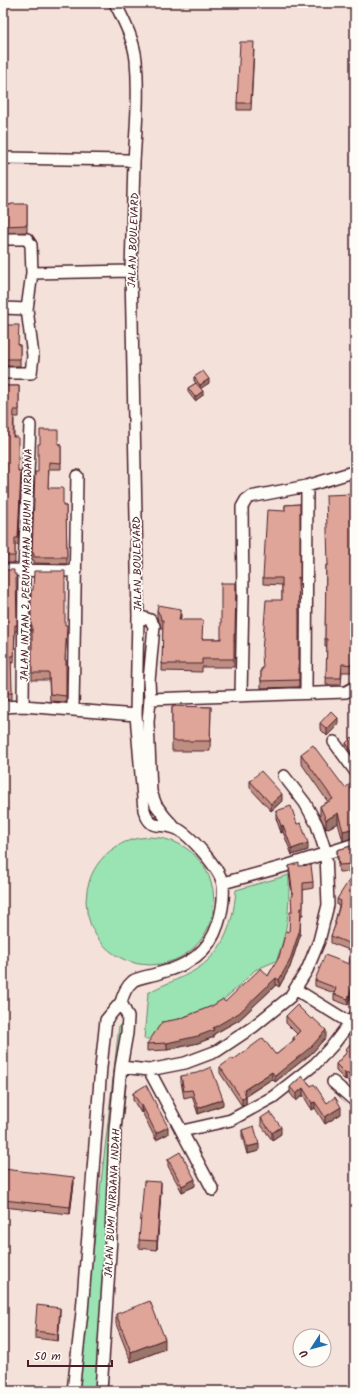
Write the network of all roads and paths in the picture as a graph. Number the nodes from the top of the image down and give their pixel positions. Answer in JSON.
{"nodes":[{"id":1,"x":115,"y":3,"type":"edge"},
{"id":2,"x":3,"y":158,"type":"edge"},
{"id":3,"x":134,"y":162,"type":"junction"},
{"id":4,"x":3,"y":238,"type":"edge"},
{"id":5,"x":131,"y":271,"type":"junction"},
{"id":6,"x":32,"y":273,"type":"junction"},
{"id":7,"x":3,"y":308,"type":"edge"},
{"id":8,"x":27,"y":309,"type":"junction"},
{"id":9,"x":3,"y":373,"type":"edge"},
{"id":10,"x":30,"y":425,"type":"dead end"},
{"id":11,"x":355,"y":472,"type":"edge"},
{"id":12,"x":77,"y":476,"type":"dead end"},
{"id":13,"x":307,"y":486,"type":"junction"},
{"id":14,"x":3,"y":570,"type":"edge"},
{"id":15,"x":24,"y":570,"type":"junction"},
{"id":16,"x":76,"y":571,"type":"junction"},
{"id":17,"x":138,"y":616,"type":"junction"},
{"id":18,"x":355,"y":687,"type":"edge"},
{"id":19,"x":306,"y":693,"type":"junction"},
{"id":20,"x":241,"y":695,"type":"junction"},
{"id":21,"x":150,"y":699,"type":"junction"},
{"id":22,"x":23,"y":706,"type":"junction"},
{"id":23,"x":3,"y":707,"type":"edge"},
{"id":24,"x":73,"y":709,"type":"junction"},
{"id":25,"x":136,"y":715,"type":"junction"},
{"id":26,"x":334,"y":742,"type":"dead end"},
{"id":27,"x":355,"y":771,"type":"edge"},
{"id":28,"x":284,"y":776,"type":"dead end"},
{"id":29,"x":175,"y":828,"type":"junction"},
{"id":30,"x":355,"y":844,"type":"edge"},
{"id":31,"x":326,"y":853,"type":"junction"},
{"id":32,"x":223,"y":883,"type":"junction"},
{"id":33,"x":295,"y":989,"type":"junction"},
{"id":34,"x":121,"y":1002,"type":"junction"},
{"id":35,"x":354,"y":1022,"type":"edge"},
{"id":36,"x":121,"y":1067,"type":"junction"},
{"id":37,"x":149,"y":1070,"type":"junction"},
{"id":38,"x":333,"y":1082,"type":"dead end"},
{"id":39,"x":355,"y":1101,"type":"edge"},
{"id":40,"x":182,"y":1131,"type":"junction"},
{"id":41,"x":213,"y":1190,"type":"dead end"},
{"id":42,"x":73,"y":1391,"type":"edge"},
{"id":43,"x":101,"y":1391,"type":"edge"}],
"edges":[{"from":1,"to":3,"type":"street","name":"JALAN BOULEVARD"},
{"from":2,"to":3,"type":"street"},
{"from":3,"to":5,"type":"street","name":"JALAN BOULEVARD"},
{"from":4,"to":6,"type":"street"},
{"from":5,"to":6,"type":"street"},
{"from":5,"to":17,"type":"street","name":"JALAN BOULEVARD"},
{"from":6,"to":8,"type":"street"},
{"from":7,"to":8,"type":"street"},
{"from":8,"to":9,"type":"street"},
{"from":10,"to":15,"type":"street","name":"JALAN INTAN 2 PERUMAHAN BHUMI NIRWANA"},
{"from":11,"to":13,"type":"street"},
{"from":12,"to":16,"type":"street"},
{"from":13,"to":19,"type":"street"},
{"from":13,"to":20,"type":"street"},
{"from":14,"to":15,"type":"street"},
{"from":15,"to":16,"type":"street"},
{"from":15,"to":22,"type":"street","name":"JALAN INTAN 2 PERUMAHAN BHUMI NIRWANA"},
{"from":16,"to":24,"type":"street"},
{"from":17,"to":21,"type":"street"},
{"from":17,"to":25,"type":"street","name":"JALAN BOULEVARD"},
{"from":18,"to":19,"type":"street"},
{"from":19,"to":20,"type":"street"},
{"from":20,"to":21,"type":"street"},
{"from":21,"to":29,"type":"street"},
{"from":22,"to":23,"type":"street"},
{"from":22,"to":24,"type":"street"},
{"from":24,"to":25,"type":"street"},
{"from":25,"to":29,"type":"street","name":"JALAN BOULEVARD"},
{"from":26,"to":27,"type":"street"},
{"from":28,"to":31,"type":"street"},
{"from":29,"to":32,"type":"street","name":"JALAN BOULEVARD"},
{"from":30,"to":31,"type":"street"},
{"from":31,"to":32,"type":"street"},
{"from":31,"to":33,"type":"street"},
{"from":32,"to":34,"type":"street"},
{"from":33,"to":35,"type":"street"},
{"from":33,"to":37,"type":"street"},
{"from":34,"to":36,"type":"street","name":"JALAN BUMI NIRWANA INDAH"},
{"from":34,"to":42,"type":"street","name":"JALAN BUMI NIRWANA INDAH"},
{"from":35,"to":40,"type":"street"},
{"from":36,"to":37,"type":"street"},
{"from":36,"to":43,"type":"street","name":"JALAN BUMI NIRWANA INDAH"},
{"from":37,"to":40,"type":"street"},
{"from":38,"to":39,"type":"street"},
{"from":40,"to":41,"type":"street"}]}
